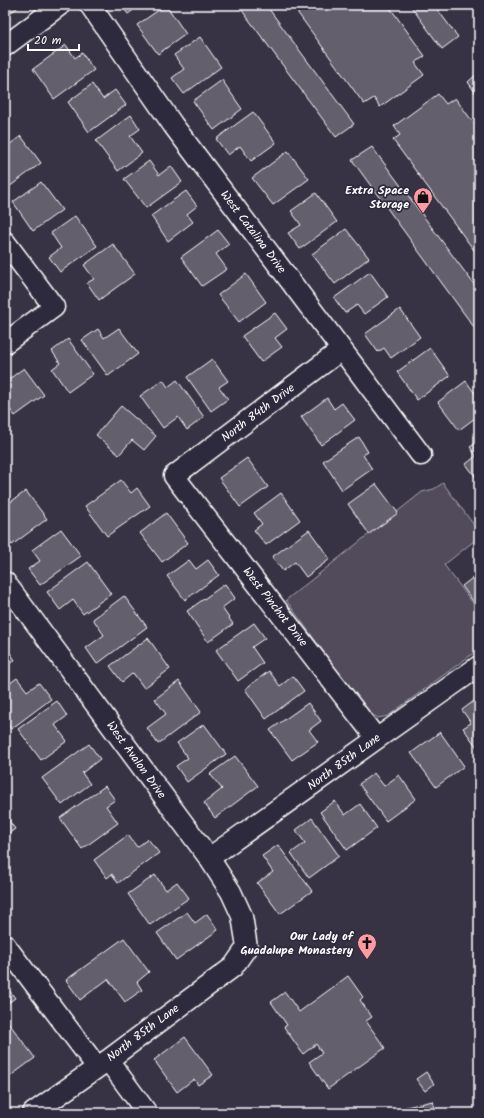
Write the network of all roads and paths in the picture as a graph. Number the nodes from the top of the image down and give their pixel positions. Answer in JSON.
{"nodes":[{"id":1,"x":60,"y":5,"type":"edge"},
{"id":2,"x":90,"y":5,"type":"edge"},
{"id":3,"x":5,"y":46,"type":"edge"},
{"id":4,"x":5,"y":242,"type":"edge"},
{"id":5,"x":5,"y":343,"type":"edge"},
{"id":6,"x":341,"y":350,"type":"junction"},
{"id":7,"x":421,"y":455,"type":"dead end"},
{"id":8,"x":174,"y":476,"type":"joint"},
{"id":9,"x":5,"y":582,"type":"edge"},
{"id":10,"x":479,"y":666,"type":"edge"},
{"id":11,"x":376,"y":738,"type":"junction"},
{"id":12,"x":209,"y":858,"type":"junction"},
{"id":13,"x":5,"y":945,"type":"edge"},
{"id":14,"x":247,"y":947,"type":"joint"},
{"id":15,"x":102,"y":1064,"type":"junction"},
{"id":16,"x":33,"y":1113,"type":"edge"},
{"id":17,"x":147,"y":1113,"type":"edge"}],
"edges":[{"from":1,"to":3,"type":"street"},
{"from":2,"to":6,"type":"street","name":"West Catalina Drive"},
{"from":4,"to":5,"type":"street"},
{"from":6,"to":7,"type":"street","name":"West Catalina Drive"},
{"from":6,"to":8,"type":"street","name":"North 84th Drive"},
{"from":8,"to":11,"type":"street","name":"West Pinchot Drive"},
{"from":9,"to":12,"type":"street","name":"West Avalon Drive"},
{"from":10,"to":11,"type":"street","name":"North 85th Lane"},
{"from":11,"to":12,"type":"street","name":"North 85th Lane"},
{"from":12,"to":14,"type":"street","name":"West Avalon Drive"},
{"from":13,"to":15,"type":"street"},
{"from":14,"to":15,"type":"street","name":"North 85th Lane"},
{"from":15,"to":16,"type":"street","name":"North 85th Lane"},
{"from":15,"to":17,"type":"street"}]}
